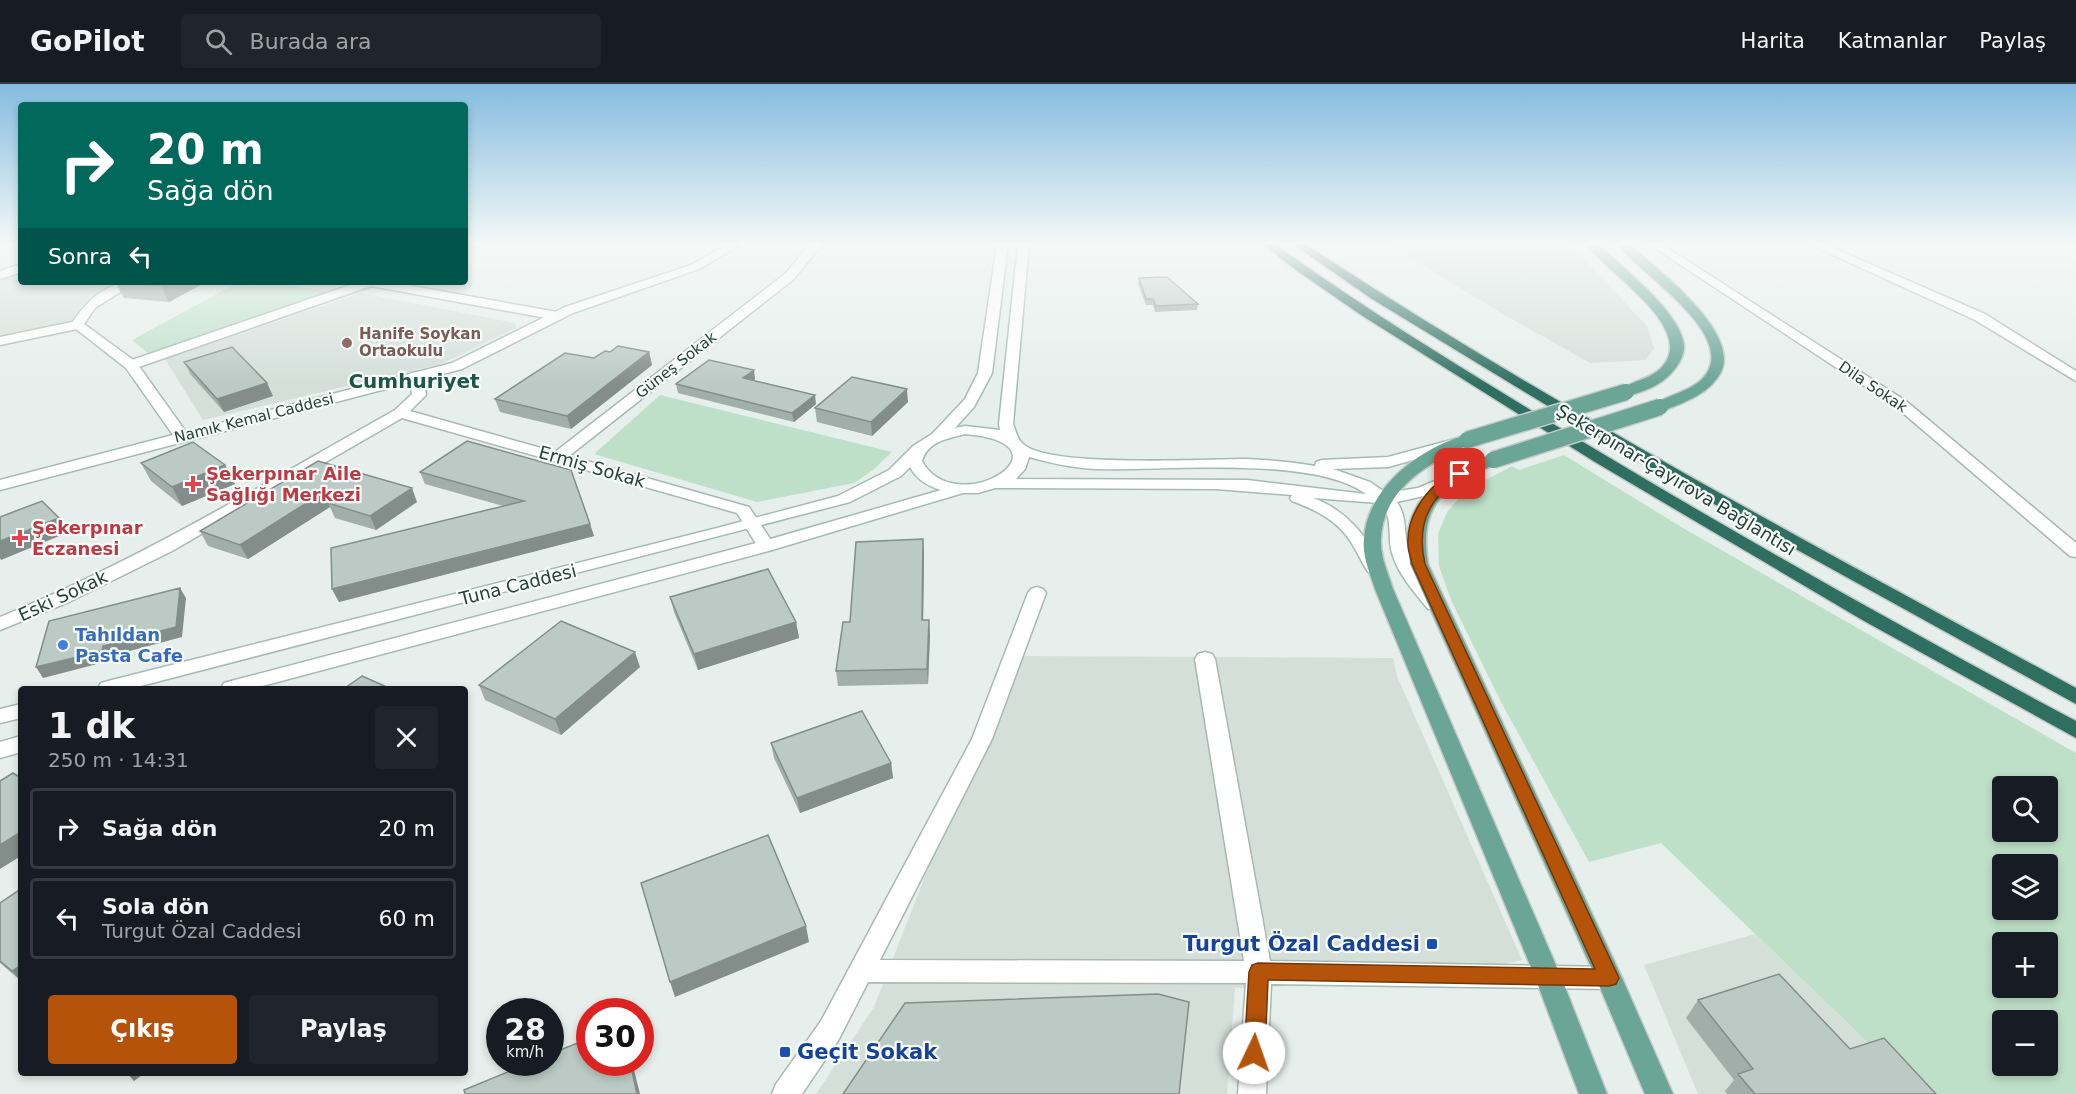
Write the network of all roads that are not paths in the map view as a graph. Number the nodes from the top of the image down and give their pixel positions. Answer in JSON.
{"nodes":[{"id":1,"x":114,"y":291,"type":"edge"},
{"id":2,"x":344,"y":291,"type":"edge"},
{"id":3,"x":421,"y":291,"type":"edge"},
{"id":4,"x":624,"y":291,"type":"edge"},
{"id":5,"x":771,"y":291,"type":"edge"},
{"id":6,"x":996,"y":291,"type":"edge"},
{"id":7,"x":1019,"y":291,"type":"edge"},
{"id":8,"x":1336,"y":291,"type":"edge"},
{"id":9,"x":1370,"y":291,"type":"edge"},
{"id":10,"x":1639,"y":291,"type":"edge"},
{"id":11,"x":1672,"y":291,"type":"edge"},
{"id":12,"x":1727,"y":291,"type":"edge"},
{"id":13,"x":1922,"y":291,"type":"edge"},
{"id":14,"x":557,"y":316,"type":"junction"},
{"id":15,"x":77,"y":325,"type":"junction"},
{"id":16,"x":0,"y":340,"type":"edge"},
{"id":17,"x":131,"y":364,"type":"junction"},
{"id":18,"x":416,"y":376,"type":"junction"},
{"id":19,"x":2076,"y":377,"type":"edge"},
{"id":20,"x":400,"y":413,"type":"junction"},
{"id":21,"x":181,"y":436,"type":"junction"},
{"id":22,"x":933,"y":438,"type":"junction"},
{"id":23,"x":1467,"y":440,"type":"junction"},
{"id":24,"x":1015,"y":445,"type":"junction"},
{"id":25,"x":915,"y":454,"type":"junction"},
{"id":26,"x":558,"y":457,"type":"junction"},
{"id":27,"x":1256,"y":464,"type":"junction"},
{"id":28,"x":1447,"y":481,"type":"junction"},
{"id":29,"x":0,"y":484,"type":"edge"},
{"id":30,"x":997,"y":484,"type":"junction"},
{"id":31,"x":1220,"y":486,"type":"junction"},
{"id":32,"x":961,"y":489,"type":"junction"},
{"id":33,"x":1385,"y":499,"type":"junction"},
{"id":34,"x":753,"y":524,"type":"junction"},
{"id":35,"x":766,"y":546,"type":"junction"},
{"id":36,"x":2076,"y":552,"type":"edge"},
{"id":37,"x":1384,"y":589,"type":"junction"},
{"id":38,"x":1037,"y":593,"type":"dead end"},
{"id":39,"x":1440,"y":614,"type":"junction"},
{"id":40,"x":0,"y":624,"type":"edge"},
{"id":41,"x":1205,"y":659,"type":"dead end"},
{"id":42,"x":116,"y":686,"type":"edge"},
{"id":43,"x":239,"y":686,"type":"edge"},
{"id":44,"x":2076,"y":696,"type":"edge"},
{"id":45,"x":18,"y":712,"type":"edge"},
{"id":46,"x":0,"y":716,"type":"edge"},
{"id":47,"x":2076,"y":730,"type":"edge"},
{"id":48,"x":18,"y":745,"type":"edge"},
{"id":49,"x":0,"y":750,"type":"edge"},
{"id":50,"x":861,"y":971,"type":"junction"},
{"id":51,"x":1258,"y":972,"type":"junction"},
{"id":52,"x":1548,"y":977,"type":"junction"},
{"id":53,"x":1609,"y":978,"type":"junction"},
{"id":54,"x":786,"y":1094,"type":"edge"},
{"id":55,"x":1252,"y":1094,"type":"edge"},
{"id":56,"x":1593,"y":1094,"type":"edge"},
{"id":57,"x":1659,"y":1094,"type":"edge"}],
"edges":[{"from":1,"to":15,"type":"street"},
{"from":2,"to":17,"type":"street"},
{"from":3,"to":14,"type":"street"},
{"from":4,"to":14,"type":"street","name":"Namık Kemal Caddesi"},
{"from":5,"to":26,"type":"street","name":"Güneş Sokak"},
{"from":6,"to":22,"type":"street","name":"Tuna Caddesi"},
{"from":7,"to":24,"type":"street"},
{"from":8,"to":47,"type":"highway","name":"Şekerpınar-Çayırova Bağlantısı"},
{"from":9,"to":44,"type":"highway","name":"Şekerpınar-Çayırova Bağlantısı"},
{"from":10,"to":23,"type":"main road","bridge":true},
{"from":11,"to":28,"type":"main road","bridge":true},
{"from":12,"to":36,"type":"street","name":"Dila Sokak"},
{"from":13,"to":19,"type":"street"},
{"from":14,"to":18,"type":"street","name":"Namık Kemal Caddesi"},
{"from":15,"to":16,"type":"street"},
{"from":15,"to":17,"type":"street"},
{"from":17,"to":21,"type":"street"},
{"from":18,"to":20,"type":"street","name":"Eski Sokak"},
{"from":18,"to":21,"type":"street","name":"Namık Kemal Caddesi"},
{"from":20,"to":26,"type":"street","name":"Ermiş Sokak"},
{"from":20,"to":40,"type":"street","name":"Eski Sokak"},
{"from":21,"to":29,"type":"street","name":"Namık Kemal Caddesi"},
{"from":22,"to":24,"type":"street"},
{"from":22,"to":25,"type":"street","name":"Tuna Caddesi"},
{"from":23,"to":27,"type":"street"},
{"from":23,"to":33,"type":"main road"},
{"from":24,"to":27,"type":"street"},
{"from":24,"to":30,"type":"street"},
{"from":25,"to":32,"type":"street"},
{"from":25,"to":34,"type":"street","name":"Tuna Caddesi"},
{"from":26,"to":34,"type":"street","name":"Ermiş Sokak"},
{"from":27,"to":33,"type":"street"},
{"from":28,"to":33,"type":"street"},
{"from":28,"to":39,"type":"main road"},
{"from":30,"to":31,"type":"street"},
{"from":30,"to":32,"type":"street"},
{"from":31,"to":33,"type":"street"},
{"from":31,"to":37,"type":"street"},
{"from":32,"to":35,"type":"street","name":"Tuna Caddesi"},
{"from":33,"to":37,"type":"main road"},
{"from":33,"to":39,"type":"street"},
{"from":34,"to":35,"type":"street","name":"Ermiş Sokak"},
{"from":34,"to":42,"type":"street","name":"Tuna Caddesi"},
{"from":35,"to":43,"type":"street","name":"Tuna Caddesi"},
{"from":37,"to":52,"type":"main road"},
{"from":38,"to":50,"type":"street"},
{"from":39,"to":53,"type":"main road"},
{"from":41,"to":51,"type":"street"},
{"from":45,"to":46,"type":"street"},
{"from":48,"to":49,"type":"street"},
{"from":50,"to":51,"type":"street"},
{"from":50,"to":54,"type":"street"},
{"from":51,"to":52,"type":"street"},
{"from":51,"to":55,"type":"street"},
{"from":52,"to":53,"type":"street"},
{"from":52,"to":56,"type":"main road"},
{"from":53,"to":57,"type":"main road"}]}
